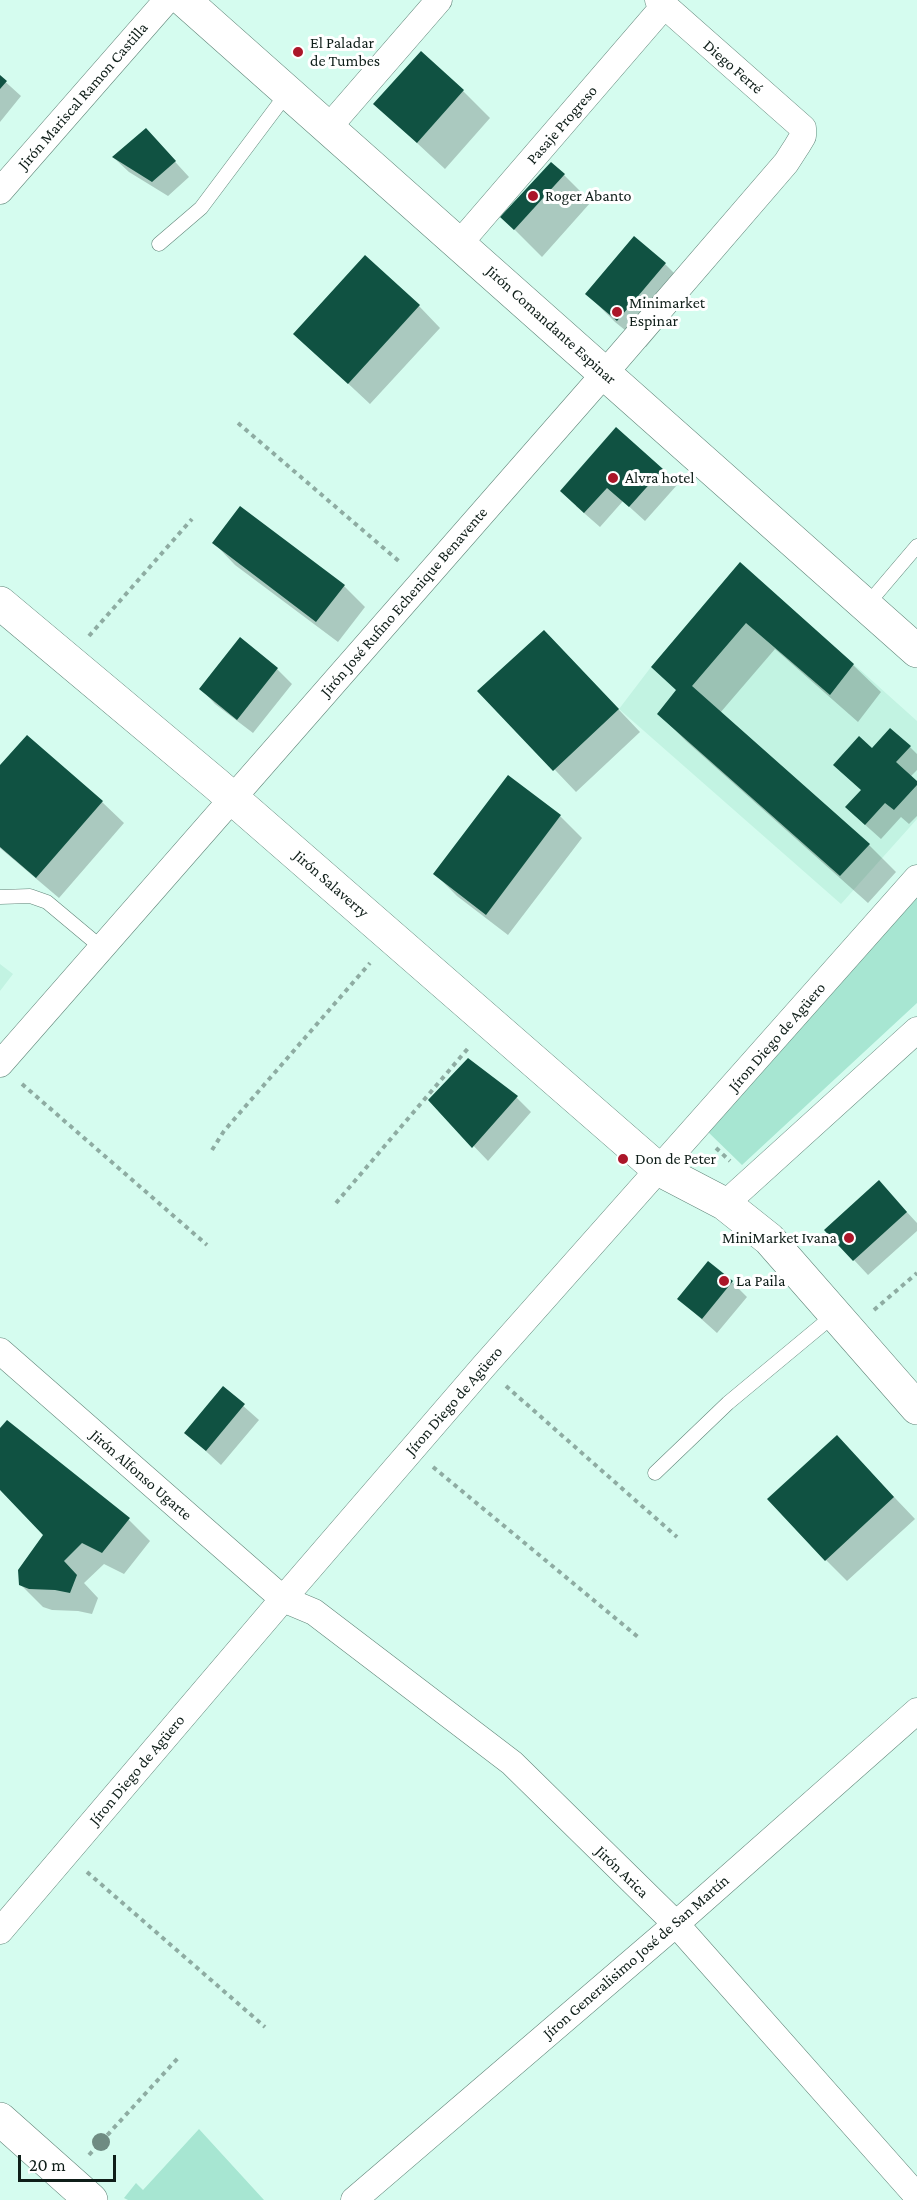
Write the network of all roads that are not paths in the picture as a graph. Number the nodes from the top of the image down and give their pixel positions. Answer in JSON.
{"nodes":[{"id":1,"x":167,"y":0,"type":"edge"},
{"id":2,"x":184,"y":0,"type":"edge"},
{"id":3,"x":440,"y":0,"type":"edge"},
{"id":4,"x":661,"y":3,"type":"edge"},
{"id":5,"x":288,"y":92,"type":"junction"},
{"id":6,"x":328,"y":128,"type":"junction"},
{"id":7,"x":803,"y":136,"type":"joint"},
{"id":8,"x":0,"y":191,"type":"edge"},
{"id":9,"x":459,"y":243,"type":"junction"},
{"id":10,"x":159,"y":244,"type":"dead end"},
{"id":11,"x":605,"y":373,"type":"junction"},
{"id":12,"x":917,"y":546,"type":"edge"},
{"id":13,"x":0,"y":603,"type":"edge"},
{"id":14,"x":866,"y":606,"type":"junction"},
{"id":15,"x":917,"y":651,"type":"edge"},
{"id":16,"x":233,"y":799,"type":"junction"},
{"id":17,"x":917,"y":878,"type":"edge"},
{"id":18,"x":0,"y":897,"type":"edge"},
{"id":19,"x":102,"y":948,"type":"junction"},
{"id":20,"x":917,"y":1030,"type":"edge"},
{"id":21,"x":9,"y":1072,"type":"edge"},
{"id":22,"x":658,"y":1169,"type":"junction"},
{"id":23,"x":725,"y":1204,"type":"junction"},
{"id":24,"x":841,"y":1324,"type":"junction"},
{"id":25,"x":0,"y":1351,"type":"edge"},
{"id":26,"x":912,"y":1394,"type":"edge"},
{"id":27,"x":655,"y":1473,"type":"dead end"},
{"id":28,"x":283,"y":1599,"type":"junction"},
{"id":29,"x":917,"y":1711,"type":"edge"},
{"id":30,"x":675,"y":1924,"type":"junction"},
{"id":31,"x":0,"y":1931,"type":"edge"},
{"id":32,"x":0,"y":2119,"type":"edge"},
{"id":33,"x":79,"y":2189,"type":"edge"},
{"id":34,"x":909,"y":2195,"type":"edge"},
{"id":35,"x":354,"y":2200,"type":"edge"}],
"edges":[{"from":1,"to":8,"type":"street","name":"Jirón Mariscal Ramon Castilla"},
{"from":2,"to":5,"type":"main road","name":"Jirón Comandante Espinar"},
{"from":3,"to":6,"type":"street"},
{"from":4,"to":7,"type":"street","name":"Diego Ferré"},
{"from":4,"to":9,"type":"street","name":"Pasaje Progreso"},
{"from":5,"to":6,"type":"main road","name":"Jirón Comandante Espinar"},
{"from":5,"to":10,"type":"lane"},
{"from":6,"to":9,"type":"main road","name":"Jirón Comandante Espinar"},
{"from":7,"to":11,"type":"street","name":"Jirón José Rufino Echenique Benavente"},
{"from":9,"to":11,"type":"main road","name":"Jirón Comandante Espinar"},
{"from":11,"to":14,"type":"main road","name":"Jirón Comandante Espinar"},
{"from":11,"to":16,"type":"street","name":"Jirón José Rufino Echenique Benavente"},
{"from":12,"to":14,"type":"lane"},
{"from":13,"to":16,"type":"main road","name":"Jirón Salaverry"},
{"from":14,"to":15,"type":"main road","name":"Jirón Comandante Espinar"},
{"from":16,"to":19,"type":"street","name":"Jirón José Rufino Echenique Benavente"},
{"from":16,"to":22,"type":"main road","name":"Jirón Salaverry"},
{"from":17,"to":22,"type":"street","name":"Jíron Diego de Agüero"},
{"from":18,"to":19,"type":"lane"},
{"from":19,"to":21,"type":"street","name":"Jirón José Rufino Echenique Benavente"},
{"from":20,"to":23,"type":"street"},
{"from":22,"to":23,"type":"main road","name":"Jirón Salaverry"},
{"from":22,"to":28,"type":"street","name":"Jíron Diego de Agüero"},
{"from":23,"to":24,"type":"main road","name":"Jirón Salaverry"},
{"from":24,"to":26,"type":"main road","name":"Jirón Salaverry"},
{"from":24,"to":27,"type":"lane"},
{"from":25,"to":28,"type":"street","name":"Jirón Alfonso Ugarte"},
{"from":28,"to":30,"type":"street","name":"Jirón Arica"},
{"from":28,"to":31,"type":"street","name":"Jíron Diego de Agüero"},
{"from":29,"to":30,"type":"street","name":"Jíron Generalisimo José de San Martín"},
{"from":30,"to":34,"type":"street","name":"Jirón Arica"},
{"from":30,"to":35,"type":"street","name":"Jíron Generalisimo José de San Martín"},
{"from":32,"to":33,"type":"main road"}]}
